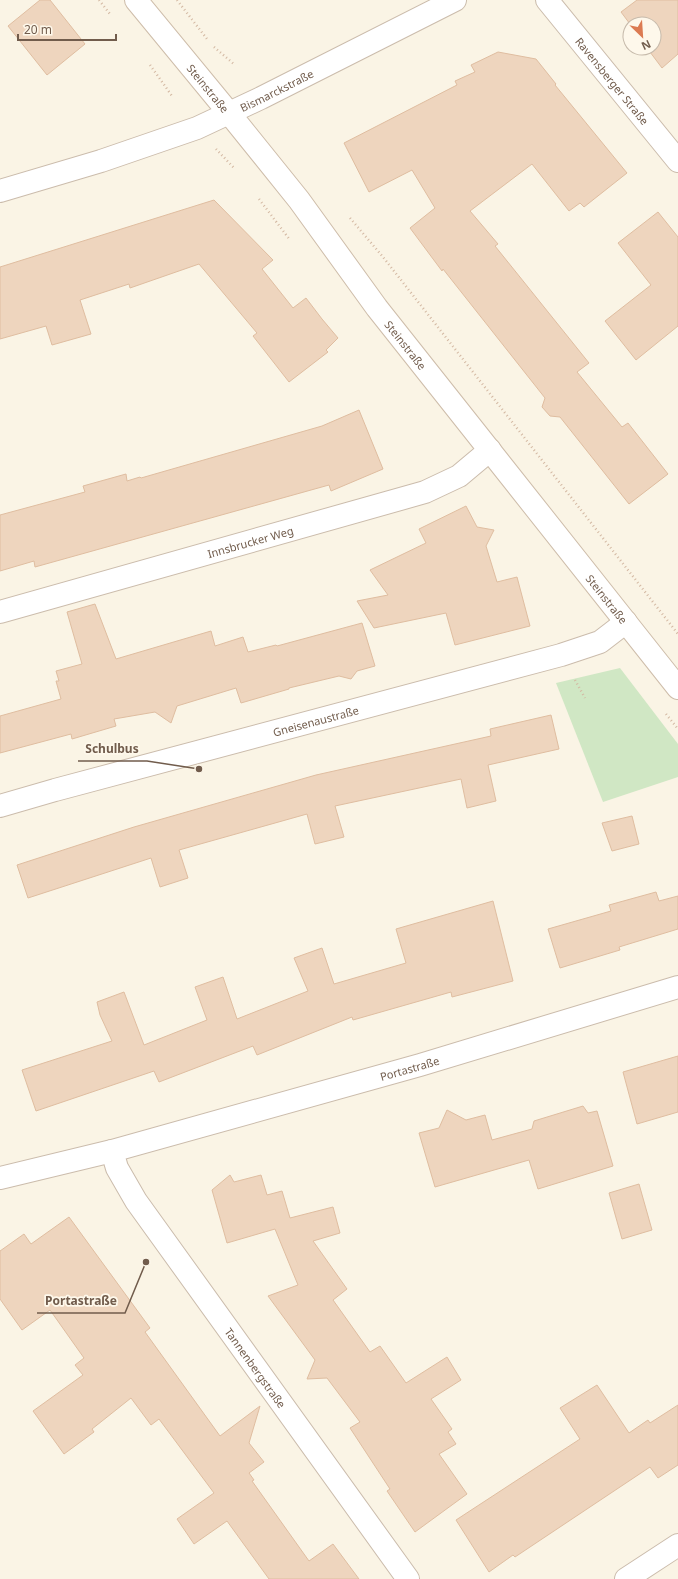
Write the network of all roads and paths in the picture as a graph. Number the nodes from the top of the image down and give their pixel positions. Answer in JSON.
{"nodes":[{"id":1,"x":136,"y":0,"type":"edge"},
{"id":2,"x":177,"y":0,"type":"edge"},
{"id":3,"x":455,"y":0,"type":"edge"},
{"id":4,"x":547,"y":0,"type":"edge"},
{"id":5,"x":235,"y":65,"type":"dead end"},
{"id":6,"x":229,"y":113,"type":"junction"},
{"id":7,"x":678,"y":161,"type":"edge"},
{"id":8,"x":0,"y":191,"type":"edge"},
{"id":9,"x":349,"y":217,"type":"dead end"},
{"id":10,"x":490,"y":450,"type":"junction"},
{"id":11,"x":0,"y":612,"type":"edge"},
{"id":12,"x":626,"y":622,"type":"junction"},
{"id":13,"x":678,"y":634,"type":"edge"},
{"id":14,"x":678,"y":688,"type":"edge"},
{"id":15,"x":0,"y":806,"type":"edge"},
{"id":16,"x":678,"y":988,"type":"edge"},
{"id":17,"x":112,"y":1151,"type":"junction"},
{"id":18,"x":0,"y":1178,"type":"edge"},
{"id":19,"x":678,"y":1545,"type":"edge"},
{"id":20,"x":408,"y":1579,"type":"edge"},
{"id":21,"x":626,"y":1579,"type":"edge"}],
"edges":[{"from":1,"to":6,"type":"street","name":"Steinstraße"},
{"from":2,"to":5,"type":"path"},
{"from":3,"to":6,"type":"street","name":"Bismarckstraße"},
{"from":4,"to":7,"type":"street","name":"Ravensberger Straße"},
{"from":6,"to":8,"type":"street","name":"Bismarckstraße"},
{"from":6,"to":10,"type":"street","name":"Steinstraße"},
{"from":9,"to":13,"type":"path"},
{"from":10,"to":11,"type":"street","name":"Innsbrucker Weg"},
{"from":10,"to":12,"type":"street","name":"Steinstraße"},
{"from":12,"to":14,"type":"street","name":"Steinstraße"},
{"from":12,"to":15,"type":"street","name":"Gneisenaustraße"},
{"from":16,"to":17,"type":"street","name":"Portastraße"},
{"from":17,"to":18,"type":"street","name":"Portastraße"},
{"from":17,"to":20,"type":"street","name":"Tannenbergstraße"},
{"from":19,"to":21,"type":"street"}]}
